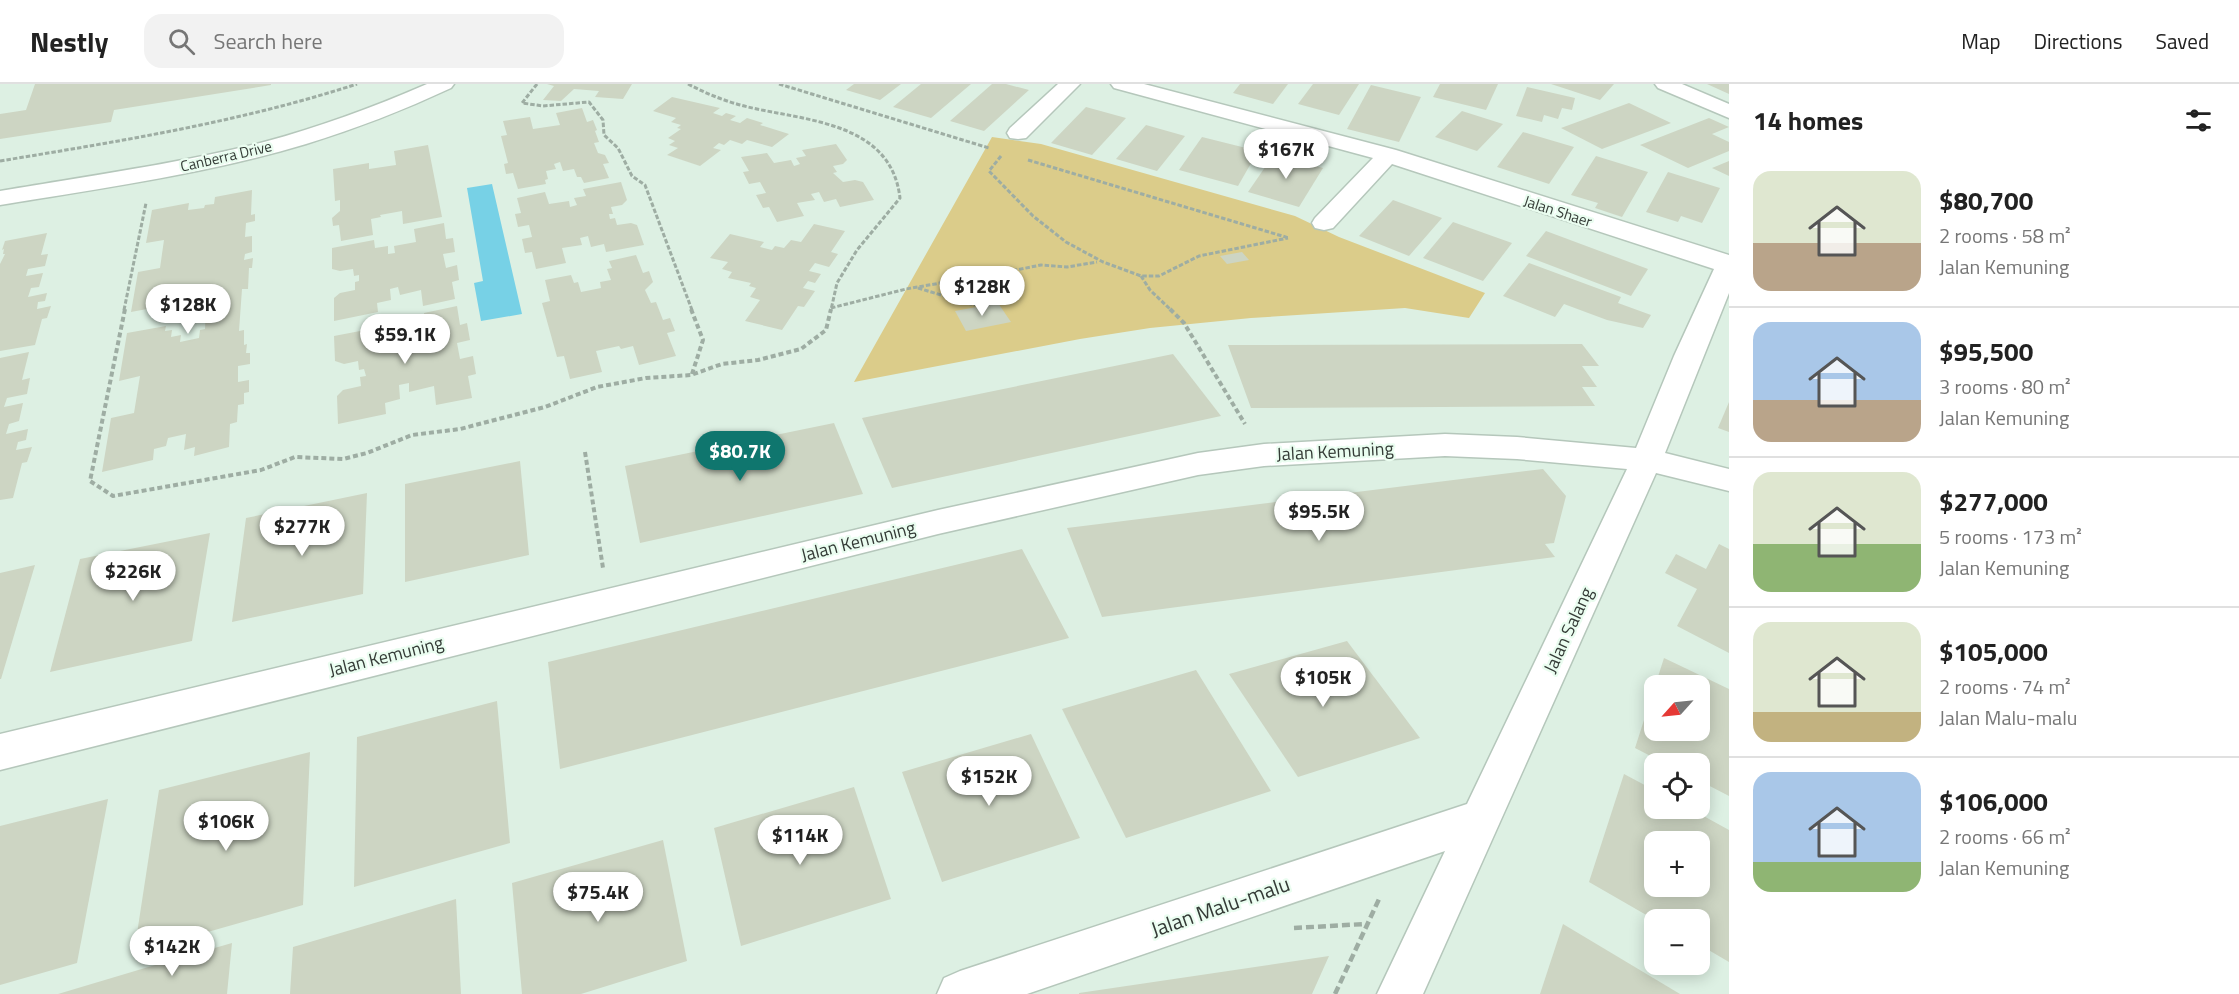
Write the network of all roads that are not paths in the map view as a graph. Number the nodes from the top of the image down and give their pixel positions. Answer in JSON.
{"nodes":[{"id":1,"x":403,"y":84,"type":"edge"},
{"id":2,"x":444,"y":84,"type":"edge"},
{"id":3,"x":1070,"y":84,"type":"edge"},
{"id":4,"x":1121,"y":84,"type":"edge"},
{"id":5,"x":1665,"y":84,"type":"edge"},
{"id":6,"x":1729,"y":112,"type":"edge"},
{"id":7,"x":1018,"y":134,"type":"road end"},
{"id":8,"x":1389,"y":155,"type":"junction"},
{"id":9,"x":0,"y":180,"type":"edge"},
{"id":10,"x":0,"y":198,"type":"edge"},
{"id":11,"x":1324,"y":223,"type":"road end"},
{"id":12,"x":1729,"y":264,"type":"edge"},
{"id":13,"x":1647,"y":460,"type":"junction"},
{"id":14,"x":1729,"y":480,"type":"edge"},
{"id":15,"x":0,"y":752,"type":"edge"},
{"id":16,"x":1481,"y":819,"type":"junction"},
{"id":17,"x":960,"y":994,"type":"edge"},
{"id":18,"x":1400,"y":994,"type":"edge"}],
"edges":[{"from":1,"to":9,"type":"street","name":"Canberra Drive"},
{"from":2,"to":10,"type":"street","name":"Canberra Drive"},
{"from":3,"to":7,"type":"street"},
{"from":4,"to":8,"type":"street","name":"Jalan Shaer"},
{"from":5,"to":6,"type":"street"},
{"from":8,"to":11,"type":"street"},
{"from":8,"to":12,"type":"street","name":"Jalan Shaer"},
{"from":12,"to":13,"type":"street","name":"Jalan Salang"},
{"from":13,"to":14,"type":"street","name":"Jalan Kemuning"},
{"from":13,"to":15,"type":"street","name":"Jalan Kemuning"},
{"from":13,"to":16,"type":"street","name":"Jalan Salang"},
{"from":16,"to":17,"type":"street","name":"Jalan Malu-malu"},
{"from":16,"to":18,"type":"street","name":"Jalan Salang"}]}
